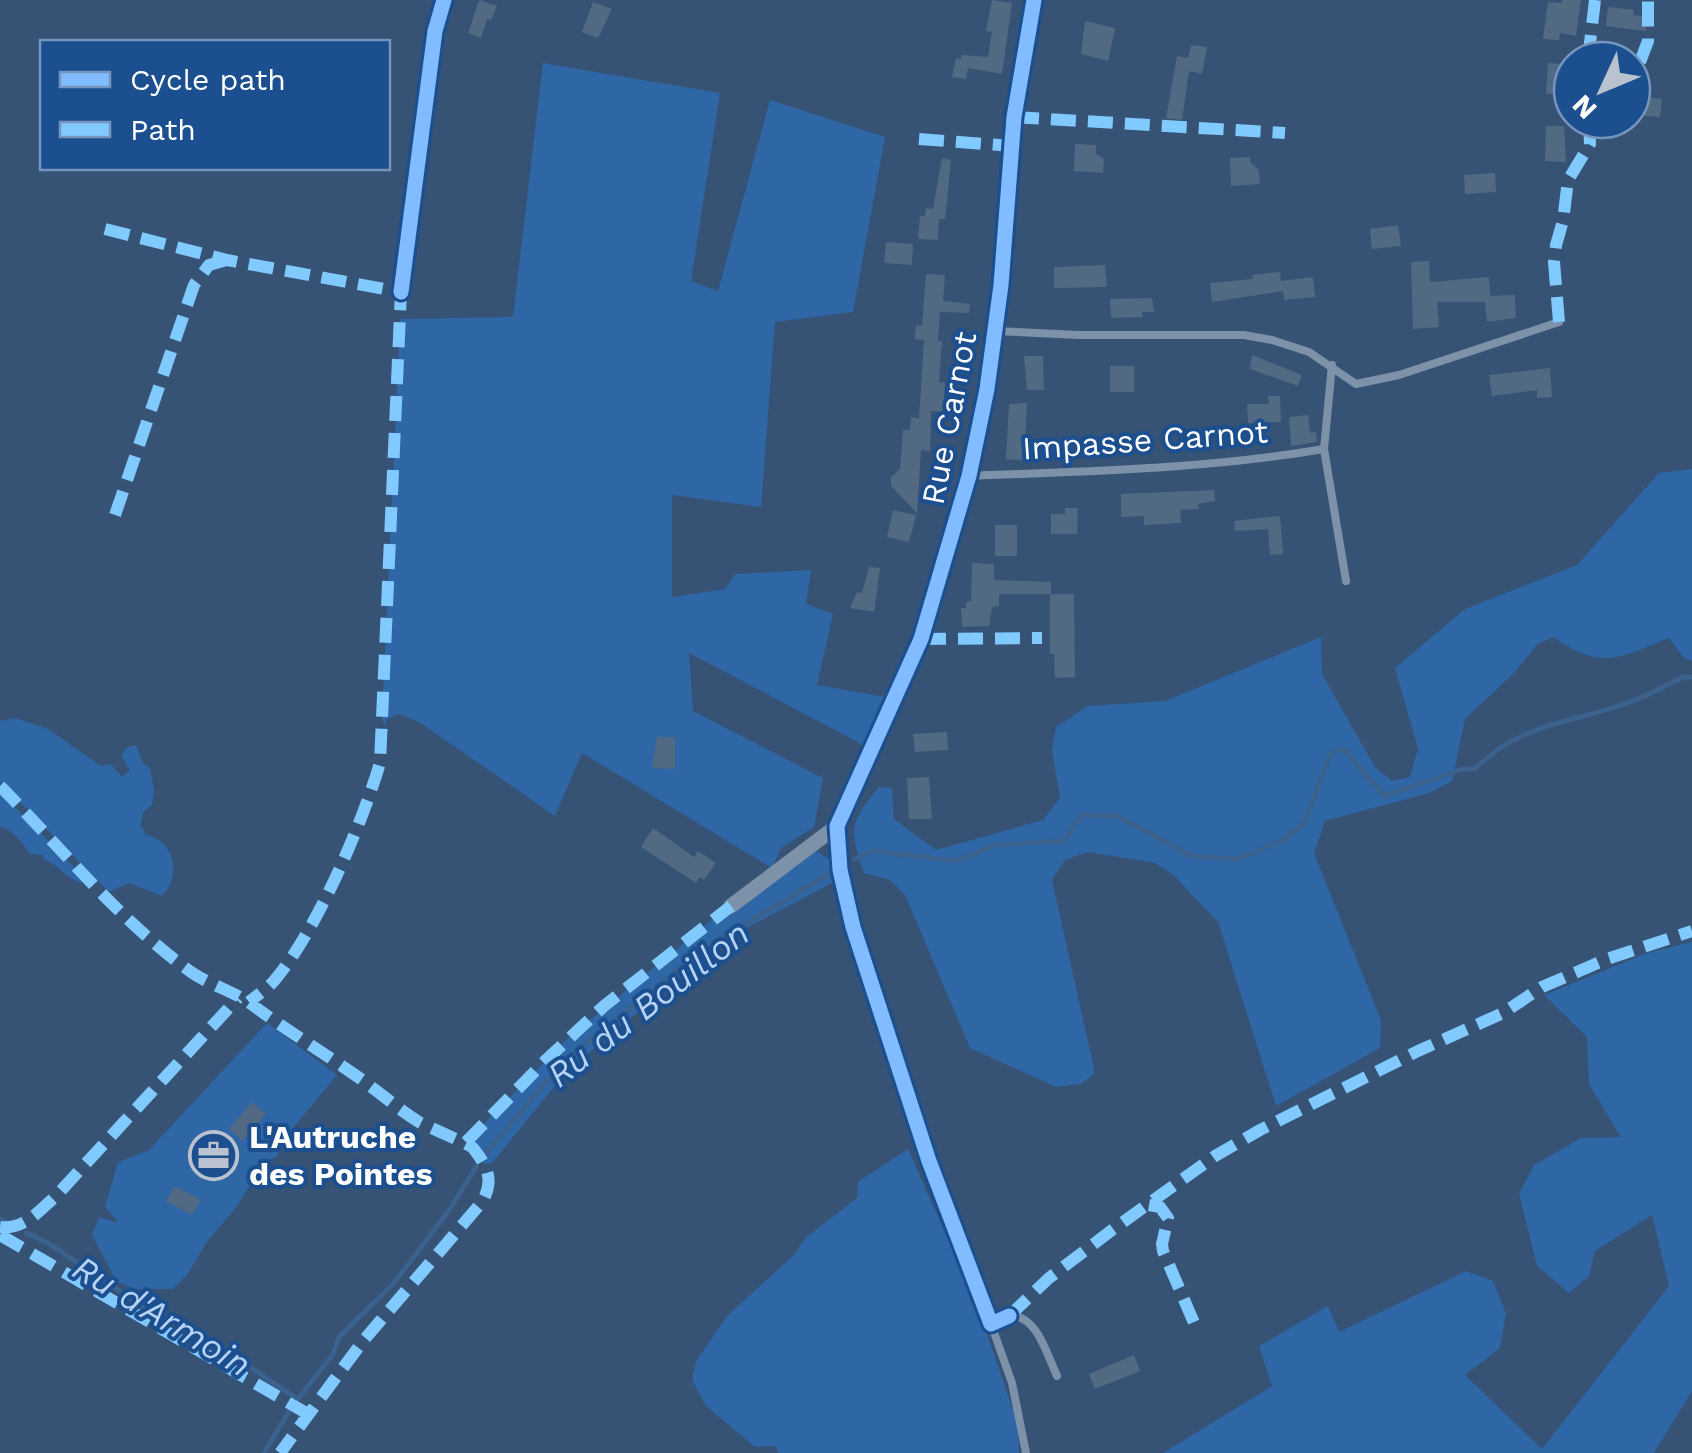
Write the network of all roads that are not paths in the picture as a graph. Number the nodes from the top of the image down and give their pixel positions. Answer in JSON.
{"nodes":[{"id":1,"x":444,"y":0,"type":"edge"},
{"id":2,"x":1034,"y":0,"type":"edge"},
{"id":3,"x":402,"y":292,"type":"dead end"},
{"id":4,"x":1558,"y":322,"type":"dead end"},
{"id":5,"x":995,"y":330,"type":"junction"},
{"id":6,"x":1332,"y":365,"type":"junction"},
{"id":7,"x":1324,"y":449,"type":"junction"},
{"id":8,"x":969,"y":476,"type":"junction"},
{"id":9,"x":1346,"y":582,"type":"dead end"},
{"id":10,"x":838,"y":826,"type":"junction"},
{"id":11,"x":730,"y":906,"type":"dead end"},
{"id":12,"x":1009,"y":1316,"type":"joint"},
{"id":13,"x":991,"y":1324,"type":"junction"},
{"id":14,"x":1057,"y":1376,"type":"dead end"},
{"id":15,"x":1026,"y":1453,"type":"edge"}],
"edges":[{"from":1,"to":3,"type":"street"},
{"from":2,"to":5,"type":"street","name":"Rue Carnot"},
{"from":4,"to":6,"type":"lane"},
{"from":5,"to":6,"type":"lane"},
{"from":5,"to":8,"type":"street","name":"Rue Carnot"},
{"from":6,"to":7,"type":"lane"},
{"from":7,"to":8,"type":"lane","name":"Impasse Carnot"},
{"from":7,"to":9,"type":"lane"},
{"from":8,"to":10,"type":"street","name":"Rue Carnot"},
{"from":10,"to":11,"type":"street"},
{"from":10,"to":13,"type":"street"},
{"from":12,"to":13,"type":"street"},
{"from":12,"to":14,"type":"lane"},
{"from":13,"to":15,"type":"lane"}]}
